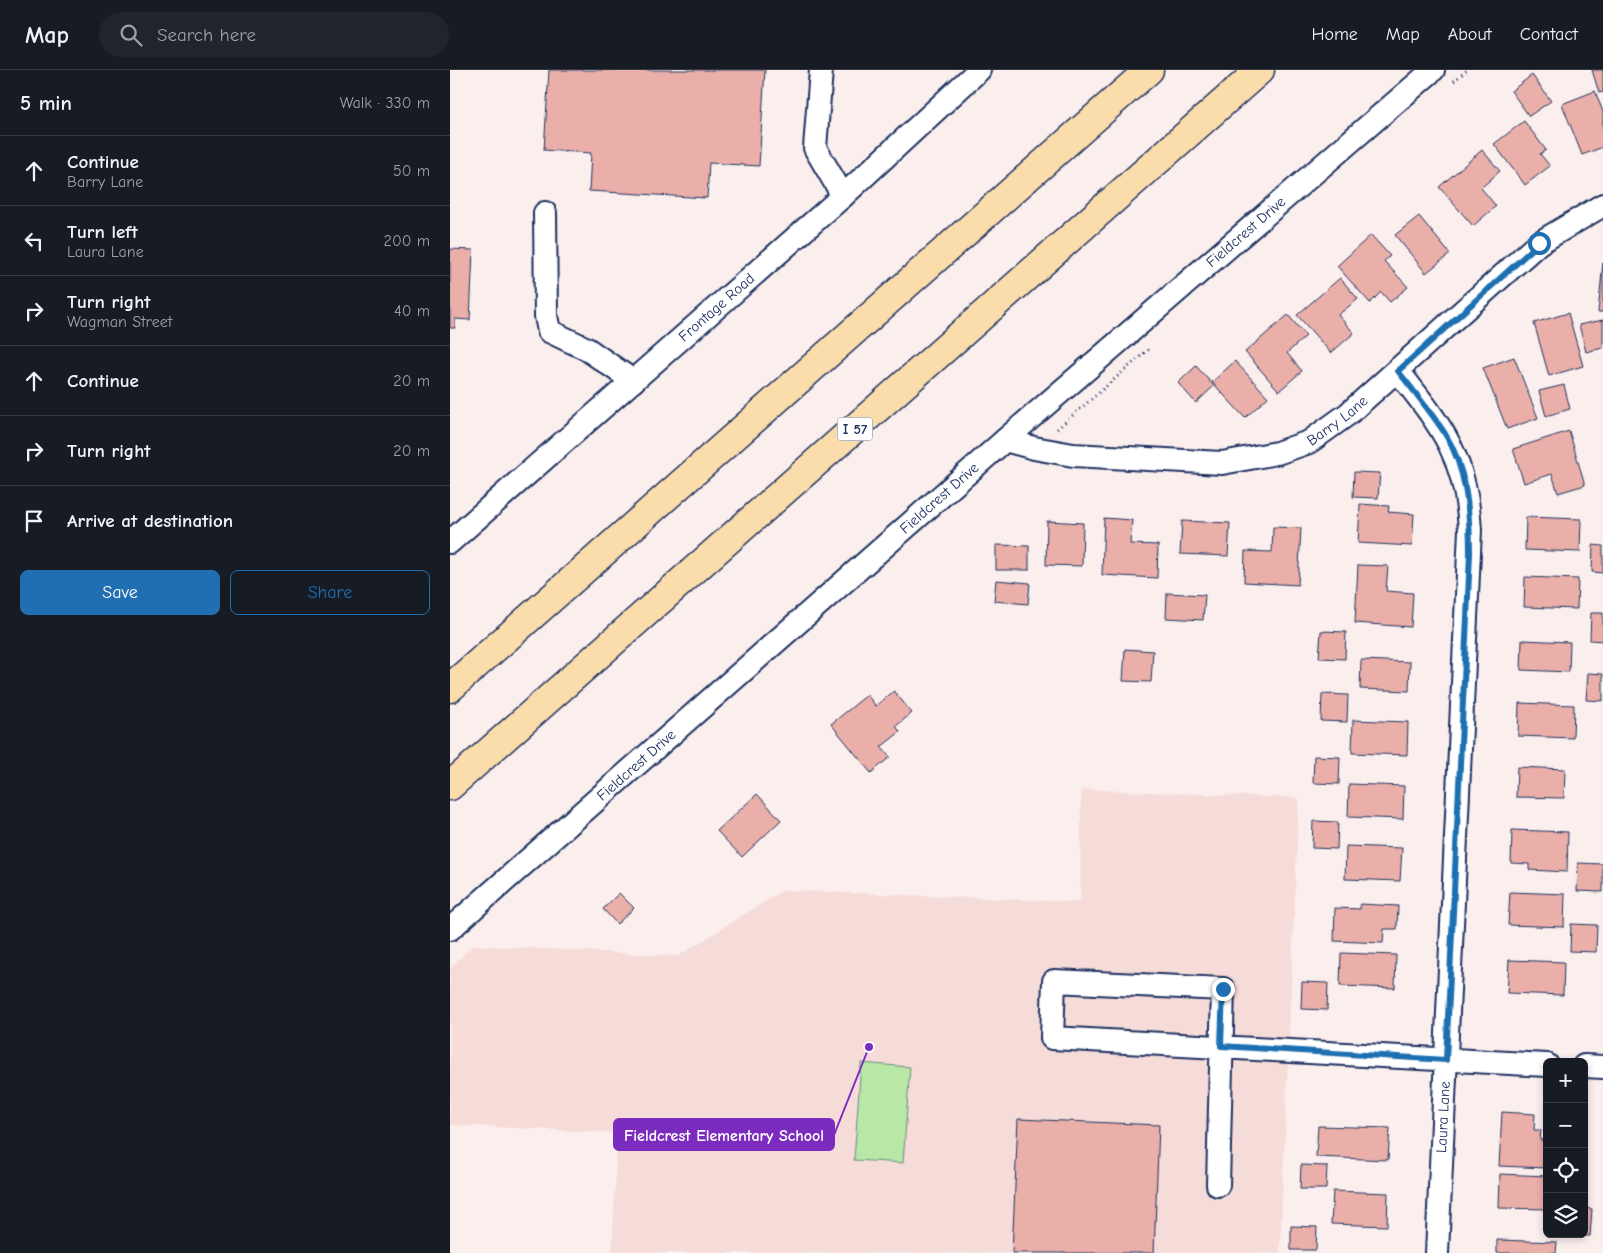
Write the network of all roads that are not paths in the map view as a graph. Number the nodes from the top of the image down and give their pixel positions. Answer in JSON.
{"nodes":[{"id":1,"x":820,"y":70,"type":"edge"},
{"id":2,"x":979,"y":70,"type":"edge"},
{"id":3,"x":1120,"y":70,"type":"edge"},
{"id":4,"x":1149,"y":70,"type":"edge"},
{"id":5,"x":1260,"y":70,"type":"edge"},
{"id":6,"x":1433,"y":70,"type":"edge"},
{"id":7,"x":1052,"y":156,"type":"junction"},
{"id":8,"x":844,"y":196,"type":"junction"},
{"id":9,"x":1603,"y":205,"type":"edge"},
{"id":10,"x":546,"y":213,"type":"dead end"},
{"id":11,"x":1398,"y":371,"type":"junction"},
{"id":12,"x":632,"y":381,"type":"junction"},
{"id":13,"x":1006,"y":440,"type":"junction"},
{"id":14,"x":450,"y":542,"type":"edge"},
{"id":15,"x":450,"y":688,"type":"edge"},
{"id":16,"x":450,"y":786,"type":"edge"},
{"id":17,"x":450,"y":929,"type":"edge"},
{"id":18,"x":1221,"y":1046,"type":"junction"},
{"id":19,"x":1446,"y":1060,"type":"junction"},
{"id":20,"x":1543,"y":1064,"type":"edge"},
{"id":21,"x":1588,"y":1066,"type":"edge"},
{"id":22,"x":1603,"y":1067,"type":"edge"},
{"id":23,"x":1218,"y":1184,"type":"dead end"},
{"id":24,"x":1437,"y":1253,"type":"edge"}],
"edges":[{"from":1,"to":8,"type":"street"},
{"from":2,"to":8,"type":"street","name":"Frontage Road"},
{"from":3,"to":7,"type":"highway"},
{"from":4,"to":7,"type":"highway"},
{"from":5,"to":16,"type":"highway","number":"I 57"},
{"from":6,"to":13,"type":"street","name":"Fieldcrest Drive"},
{"from":7,"to":15,"type":"highway"},
{"from":8,"to":12,"type":"street","name":"Frontage Road"},
{"from":9,"to":11,"type":"street","name":"Barry Lane"},
{"from":10,"to":12,"type":"street"},
{"from":11,"to":13,"type":"street","name":"Barry Lane"},
{"from":11,"to":19,"type":"street","name":"Laura Lane"},
{"from":12,"to":14,"type":"street","name":"Frontage Road"},
{"from":13,"to":17,"type":"street","name":"Fieldcrest Drive"},
{"from":18,"to":18,"type":"street"},
{"from":18,"to":19,"type":"street"},
{"from":18,"to":23,"type":"street"},
{"from":19,"to":20,"type":"street"},
{"from":19,"to":24,"type":"street","name":"Laura Lane"},
{"from":21,"to":22,"type":"street"}]}
